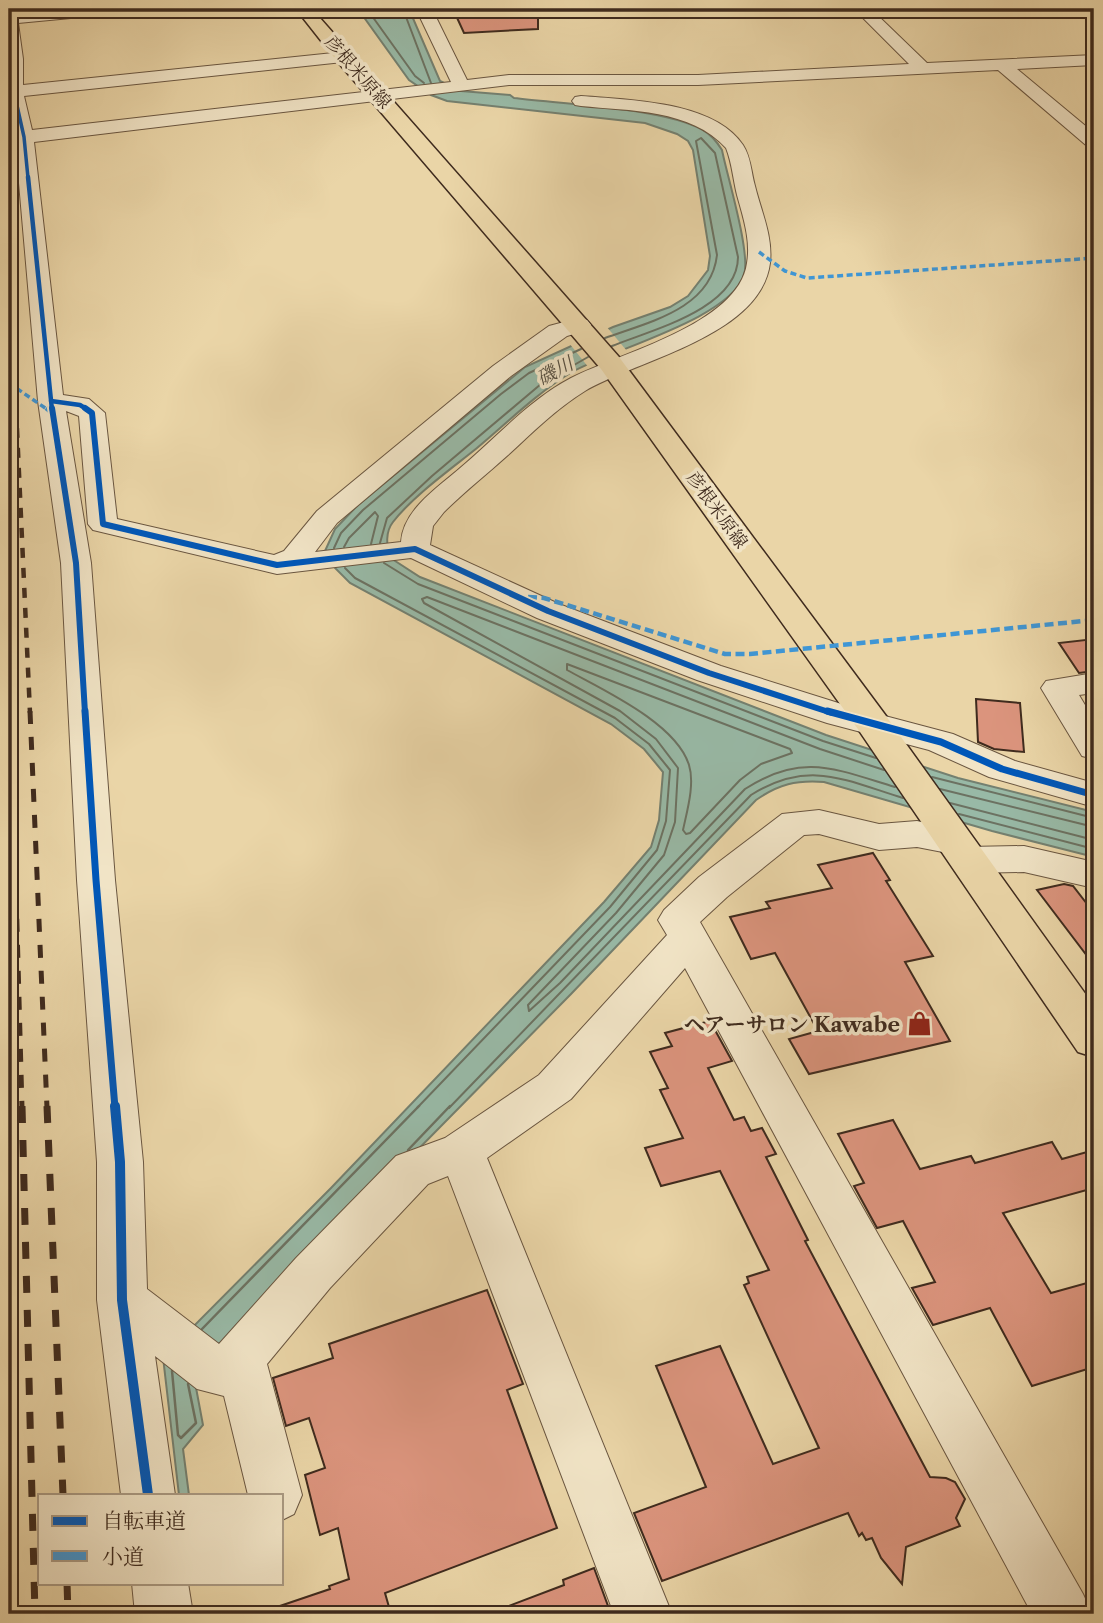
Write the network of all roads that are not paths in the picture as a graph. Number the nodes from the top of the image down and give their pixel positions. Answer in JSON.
{"nodes":[{"id":1,"x":11,"y":9,"type":"edge"},
{"id":2,"x":113,"y":9,"type":"edge"},
{"id":3,"x":304,"y":9,"type":"edge"},
{"id":4,"x":424,"y":9,"type":"edge"},
{"id":5,"x":862,"y":9,"type":"edge"},
{"id":6,"x":9,"y":19,"type":"edge"},
{"id":7,"x":343,"y":57,"type":"junction"},
{"id":8,"x":1094,"y":60,"type":"edge"},
{"id":9,"x":1002,"y":65,"type":"junction"},
{"id":10,"x":923,"y":69,"type":"junction"},
{"id":11,"x":465,"y":83,"type":"junction"},
{"id":12,"x":12,"y":92,"type":"edge"},
{"id":13,"x":378,"y":95,"type":"junction"},
{"id":14,"x":24,"y":136,"type":"junction"},
{"id":15,"x":1094,"y":142,"type":"edge"},
{"id":16,"x":582,"y":327,"type":"junction"},
{"id":17,"x":612,"y":365,"type":"junction"},
{"id":18,"x":51,"y":401,"type":"junction"},
{"id":19,"x":408,"y":549,"type":"junction"},
{"id":20,"x":287,"y":564,"type":"junction"},
{"id":21,"x":1094,"y":683,"type":"edge"},
{"id":22,"x":877,"y":730,"type":"junction"},
{"id":23,"x":1094,"y":748,"type":"edge"},
{"id":24,"x":1094,"y":795,"type":"edge"},
{"id":25,"x":956,"y":844,"type":"junction"},
{"id":26,"x":1094,"y":875,"type":"edge"},
{"id":27,"x":689,"y":937,"type":"junction"},
{"id":28,"x":1094,"y":1040,"type":"edge"},
{"id":29,"x":461,"y":1151,"type":"junction"},
{"id":30,"x":122,"y":1300,"type":"junction"},
{"id":31,"x":228,"y":1364,"type":"junction"},
{"id":32,"x":148,"y":1494,"type":"edge"},
{"id":33,"x":275,"y":1494,"type":"edge"},
{"id":34,"x":160,"y":1584,"type":"edge"},
{"id":35,"x":164,"y":1614,"type":"edge"},
{"id":36,"x":643,"y":1614,"type":"edge"},
{"id":37,"x":1063,"y":1614,"type":"edge"}],
"edges":[{"from":1,"to":6,"type":"street"},
{"from":2,"to":6,"type":"street"},
{"from":3,"to":7,"type":"main road","name":"彦根米原線"},
{"from":4,"to":11,"type":"street"},
{"from":5,"to":10,"type":"street"},
{"from":6,"to":12,"type":"street"},
{"from":7,"to":12,"type":"street"},
{"from":7,"to":13,"type":"main road","name":"彦根米原線"},
{"from":8,"to":9,"type":"street"},
{"from":9,"to":10,"type":"street"},
{"from":9,"to":15,"type":"street"},
{"from":10,"to":11,"type":"street"},
{"from":11,"to":13,"type":"street"},
{"from":11,"to":17,"type":"street"},
{"from":12,"to":14,"type":"street"},
{"from":13,"to":14,"type":"street"},
{"from":13,"to":16,"type":"main road","name":"彦根米原線"},
{"from":14,"to":18,"type":"street"},
{"from":16,"to":17,"type":"main road","name":"彦根米原線"},
{"from":16,"to":20,"type":"street"},
{"from":17,"to":19,"type":"street"},
{"from":17,"to":22,"type":"main road","name":"彦根米原線"},
{"from":18,"to":20,"type":"street"},
{"from":18,"to":30,"type":"street"},
{"from":19,"to":20,"type":"street"},
{"from":19,"to":22,"type":"street"},
{"from":21,"to":23,"type":"street"},
{"from":22,"to":24,"type":"street"},
{"from":22,"to":25,"type":"main road","name":"彦根米原線"},
{"from":25,"to":26,"type":"street"},
{"from":25,"to":27,"type":"street"},
{"from":25,"to":28,"type":"main road","name":"彦根米原線"},
{"from":27,"to":29,"type":"street"},
{"from":27,"to":37,"type":"street"},
{"from":29,"to":31,"type":"street"},
{"from":29,"to":36,"type":"street"},
{"from":30,"to":31,"type":"street"},
{"from":30,"to":32,"type":"street"},
{"from":31,"to":33,"type":"street"},
{"from":34,"to":35,"type":"street"}]}
